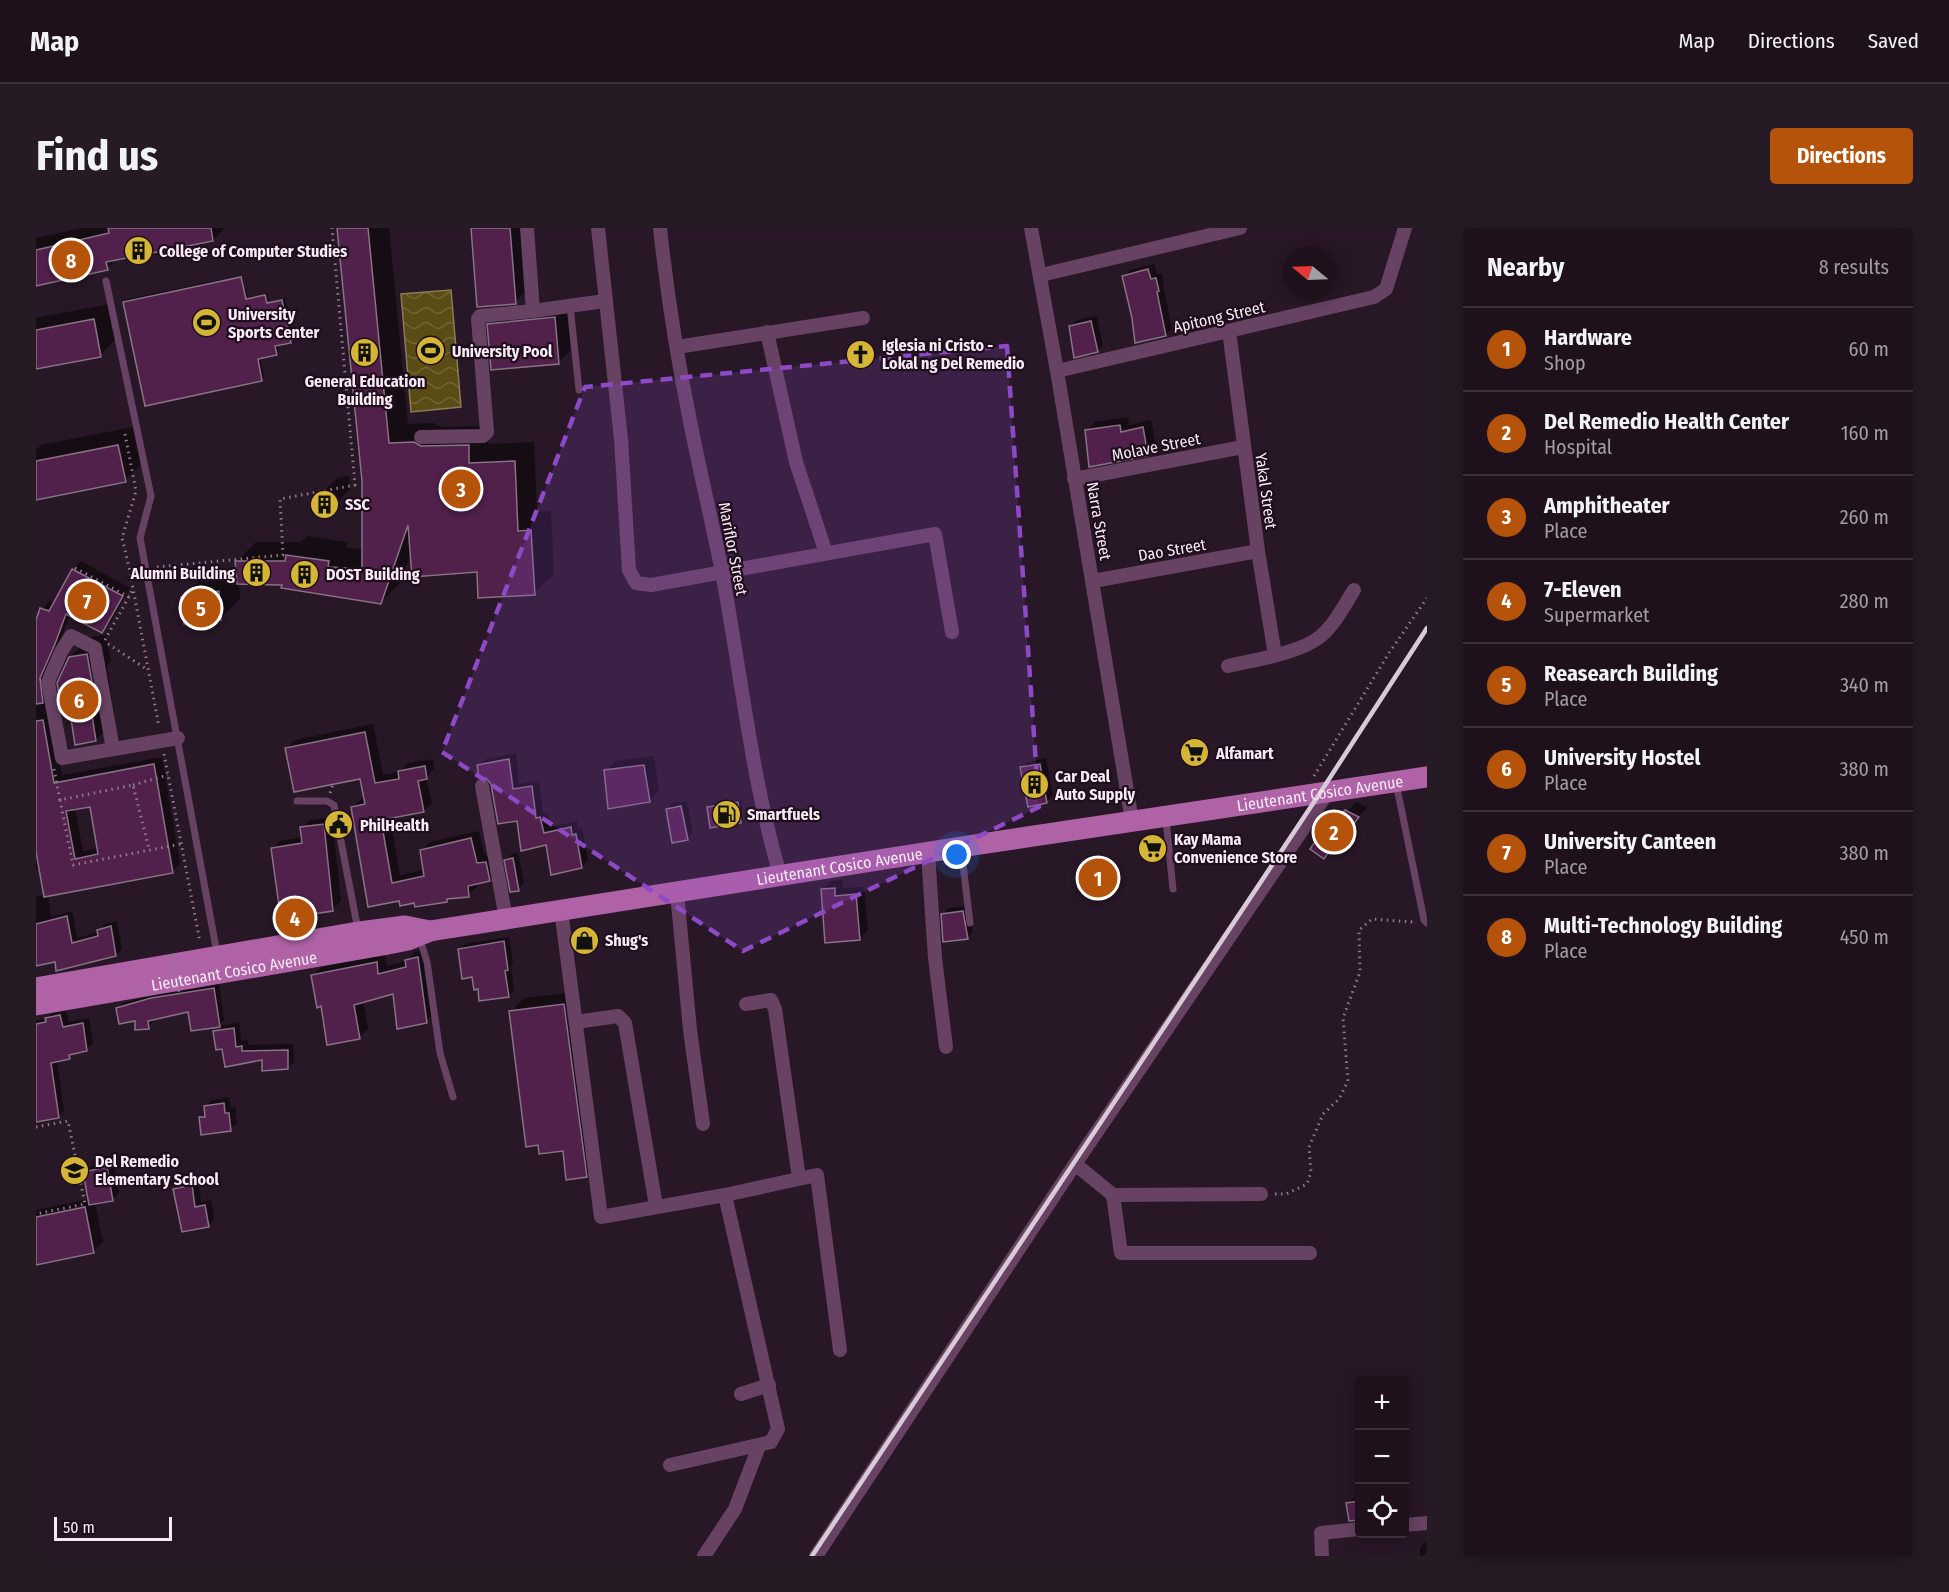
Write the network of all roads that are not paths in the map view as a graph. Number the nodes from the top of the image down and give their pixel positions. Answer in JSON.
{"nodes":[{"id":1,"x":527,"y":228,"type":"edge"},
{"id":2,"x":598,"y":228,"type":"edge"},
{"id":3,"x":660,"y":228,"type":"edge"},
{"id":4,"x":1031,"y":228,"type":"edge"},
{"id":5,"x":1240,"y":228,"type":"edge"},
{"id":6,"x":1405,"y":228,"type":"edge"},
{"id":7,"x":1041,"y":274,"type":"junction"},
{"id":8,"x":106,"y":281,"type":"dead end"},
{"id":9,"x":605,"y":301,"type":"junction"},
{"id":10,"x":570,"y":306,"type":"junction"},
{"id":11,"x":533,"y":312,"type":"junction"},
{"id":12,"x":863,"y":318,"type":"dead end"},
{"id":13,"x":1229,"y":331,"type":"junction"},
{"id":14,"x":767,"y":332,"type":"junction"},
{"id":15,"x":677,"y":347,"type":"junction"},
{"id":16,"x":1058,"y":371,"type":"junction"},
{"id":17,"x":579,"y":390,"type":"dead end"},
{"id":18,"x":422,"y":437,"type":"dead end"},
{"id":19,"x":1243,"y":447,"type":"junction"},
{"id":20,"x":1074,"y":479,"type":"junction"},
{"id":21,"x":1258,"y":551,"type":"junction"},
{"id":22,"x":826,"y":553,"type":"junction"},
{"id":23,"x":722,"y":573,"type":"junction"},
{"id":24,"x":1093,"y":581,"type":"junction"},
{"id":25,"x":1354,"y":590,"type":"dead end"},
{"id":26,"x":952,"y":632,"type":"dead end"},
{"id":27,"x":1275,"y":655,"type":"junction"},
{"id":28,"x":1227,"y":666,"type":"dead end"},
{"id":29,"x":178,"y":738,"type":"junction"},
{"id":30,"x":113,"y":749,"type":"junction"},
{"id":31,"x":1427,"y":777,"type":"edge"},
{"id":32,"x":1395,"y":781,"type":"junction"},
{"id":33,"x":482,"y":786,"type":"dead end"},
{"id":34,"x":1328,"y":792,"type":"junction"},
{"id":35,"x":297,"y":801,"type":"dead end"},
{"id":36,"x":1166,"y":816,"type":"junction"},
{"id":37,"x":1132,"y":821,"type":"junction"},
{"id":38,"x":961,"y":847,"type":"junction"},
{"id":39,"x":928,"y":853,"type":"junction"},
{"id":40,"x":780,"y":875,"type":"junction"},
{"id":41,"x":1173,"y":889,"type":"dead end"},
{"id":42,"x":677,"y":892,"type":"junction"},
{"id":43,"x":561,"y":910,"type":"junction"},
{"id":44,"x":506,"y":919,"type":"junction"},
{"id":45,"x":1425,"y":922,"type":"edge"},
{"id":46,"x":970,"y":923,"type":"dead end"},
{"id":47,"x":422,"y":931,"type":"junction"},
{"id":48,"x":359,"y":933,"type":"junction"},
{"id":49,"x":211,"y":957,"type":"junction"},
{"id":50,"x":36,"y":988,"type":"edge"},
{"id":51,"x":746,"y":1004,"type":"dead end"},
{"id":52,"x":36,"y":1005,"type":"edge"},
{"id":53,"x":576,"y":1022,"type":"junction"},
{"id":54,"x":946,"y":1047,"type":"dead end"},
{"id":55,"x":453,"y":1097,"type":"dead end"},
{"id":56,"x":703,"y":1124,"type":"dead end"},
{"id":57,"x":1075,"y":1164,"type":"junction"},
{"id":58,"x":799,"y":1178,"type":"junction"},
{"id":59,"x":1261,"y":1194,"type":"road end"},
{"id":60,"x":725,"y":1195,"type":"junction"},
{"id":61,"x":1113,"y":1196,"type":"junction"},
{"id":62,"x":656,"y":1206,"type":"junction"},
{"id":63,"x":1310,"y":1253,"type":"dead end"},
{"id":64,"x":840,"y":1350,"type":"dead end"},
{"id":65,"x":768,"y":1384,"type":"junction"},
{"id":66,"x":741,"y":1394,"type":"dead end"},
{"id":67,"x":759,"y":1446,"type":"junction"},
{"id":68,"x":670,"y":1465,"type":"dead end"},
{"id":69,"x":1427,"y":1523,"type":"edge"},
{"id":70,"x":1409,"y":1525,"type":"edge"},
{"id":71,"x":1355,"y":1529,"type":"edge"},
{"id":72,"x":704,"y":1556,"type":"edge"},
{"id":73,"x":816,"y":1556,"type":"edge"},
{"id":74,"x":1322,"y":1556,"type":"edge"}],
"edges":[{"from":1,"to":11,"type":"street"},
{"from":2,"to":9,"type":"street"},
{"from":3,"to":15,"type":"street","name":"Mariflor Street"},
{"from":4,"to":7,"type":"street","name":"Narra Street"},
{"from":5,"to":7,"type":"street"},
{"from":6,"to":13,"type":"street","name":"Apitong Street"},
{"from":7,"to":16,"type":"street","name":"Narra Street"},
{"from":8,"to":29,"type":"lane"},
{"from":9,"to":10,"type":"street"},
{"from":9,"to":23,"type":"street"},
{"from":10,"to":11,"type":"street"},
{"from":10,"to":17,"type":"lane"},
{"from":11,"to":18,"type":"street"},
{"from":12,"to":14,"type":"street"},
{"from":13,"to":16,"type":"street","name":"Apitong Street"},
{"from":13,"to":19,"type":"street","name":"Yakal Street"},
{"from":14,"to":15,"type":"street"},
{"from":14,"to":22,"type":"street"},
{"from":15,"to":23,"type":"street","name":"Mariflor Street"},
{"from":16,"to":20,"type":"street","name":"Narra Street"},
{"from":19,"to":20,"type":"street","name":"Molave Street"},
{"from":19,"to":21,"type":"street","name":"Yakal Street"},
{"from":20,"to":24,"type":"street","name":"Narra Street"},
{"from":21,"to":24,"type":"street","name":"Dao Street"},
{"from":21,"to":27,"type":"street","name":"Yakal Street"},
{"from":22,"to":23,"type":"street"},
{"from":22,"to":26,"type":"street"},
{"from":23,"to":40,"type":"street","name":"Mariflor Street"},
{"from":24,"to":37,"type":"street","name":"Narra Street"},
{"from":25,"to":27,"type":"street"},
{"from":27,"to":28,"type":"street"},
{"from":29,"to":30,"type":"street"},
{"from":29,"to":49,"type":"lane"},
{"from":30,"to":30,"type":"street"},
{"from":31,"to":32,"type":"main road","name":"Lieutenant Cosico Avenue"},
{"from":32,"to":34,"type":"main road","name":"Lieutenant Cosico Avenue"},
{"from":32,"to":45,"type":"lane"},
{"from":33,"to":44,"type":"street"},
{"from":34,"to":36,"type":"main road","name":"Lieutenant Cosico Avenue"},
{"from":34,"to":57,"type":"street"},
{"from":35,"to":48,"type":"lane"},
{"from":36,"to":37,"type":"main road","name":"Lieutenant Cosico Avenue"},
{"from":36,"to":41,"type":"lane"},
{"from":37,"to":38,"type":"main road","name":"Lieutenant Cosico Avenue"},
{"from":38,"to":39,"type":"main road","name":"Lieutenant Cosico Avenue"},
{"from":38,"to":46,"type":"lane"},
{"from":39,"to":40,"type":"main road","name":"Lieutenant Cosico Avenue"},
{"from":39,"to":54,"type":"street"},
{"from":40,"to":42,"type":"main road","name":"Lieutenant Cosico Avenue"},
{"from":42,"to":43,"type":"main road","name":"Lieutenant Cosico Avenue"},
{"from":42,"to":56,"type":"street"},
{"from":43,"to":44,"type":"main road","name":"Lieutenant Cosico Avenue"},
{"from":43,"to":53,"type":"street"},
{"from":44,"to":47,"type":"main road","name":"Lieutenant Cosico Avenue"},
{"from":47,"to":48,"type":"main road","name":"Lieutenant Cosico Avenue"},
{"from":47,"to":52,"type":"main road","name":"Lieutenant Cosico Avenue"},
{"from":47,"to":55,"type":"lane"},
{"from":48,"to":49,"type":"main road","name":"Lieutenant Cosico Avenue"},
{"from":49,"to":50,"type":"main road","name":"Lieutenant Cosico Avenue"},
{"from":51,"to":58,"type":"street"},
{"from":53,"to":62,"type":"street"},
{"from":53,"to":62,"type":"street"},
{"from":57,"to":61,"type":"street"},
{"from":57,"to":73,"type":"street"},
{"from":58,"to":60,"type":"street"},
{"from":58,"to":64,"type":"street"},
{"from":59,"to":61,"type":"street"},
{"from":60,"to":62,"type":"street"},
{"from":60,"to":65,"type":"street"},
{"from":61,"to":63,"type":"street"},
{"from":65,"to":66,"type":"street"},
{"from":65,"to":67,"type":"street"},
{"from":67,"to":68,"type":"street"},
{"from":67,"to":72,"type":"street"},
{"from":69,"to":70,"type":"street"},
{"from":71,"to":74,"type":"street"}]}
